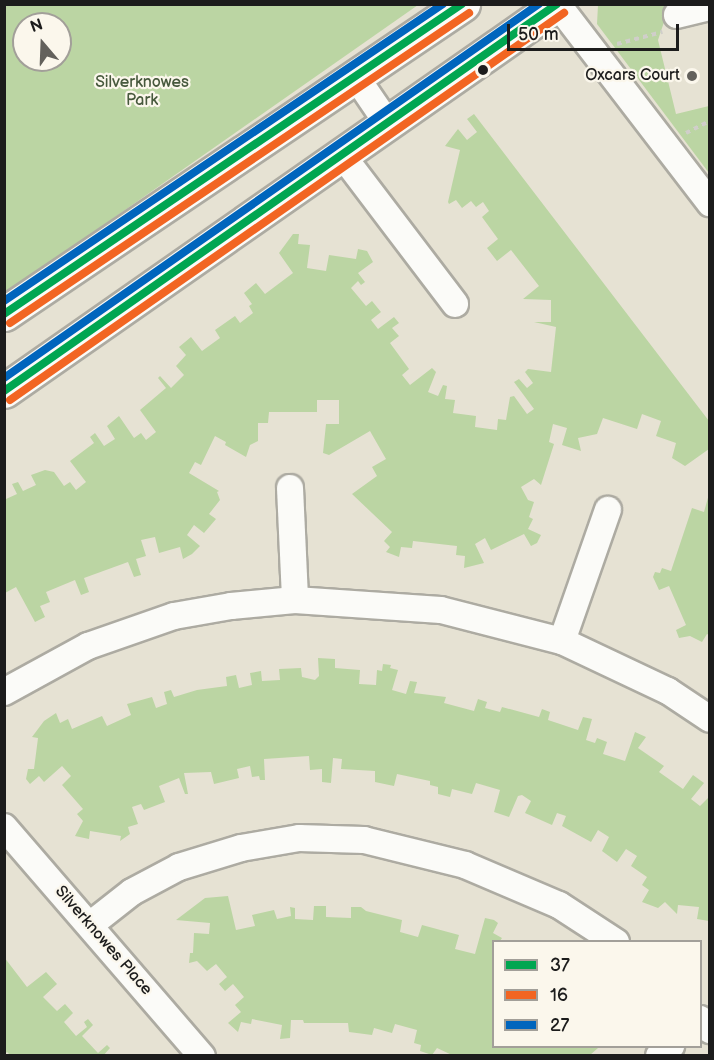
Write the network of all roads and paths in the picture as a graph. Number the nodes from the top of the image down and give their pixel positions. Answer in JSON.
{"nodes":[{"id":1,"x":463,"y":4,"type":"edge"},
{"id":2,"x":558,"y":5,"type":"edge"},
{"id":3,"x":710,"y":7,"type":"edge"},
{"id":4,"x":677,"y":15,"type":"joint"},
{"id":5,"x":593,"y":50,"type":"junction"},
{"id":6,"x":356,"y":77,"type":"junction"},
{"id":7,"x":388,"y":124,"type":"junction"},
{"id":8,"x":342,"y":155,"type":"junction"},
{"id":9,"x":710,"y":203,"type":"edge"},
{"id":10,"x":455,"y":304,"type":"dead end"},
{"id":11,"x":4,"y":314,"type":"edge"},
{"id":12,"x":4,"y":391,"type":"edge"},
{"id":13,"x":290,"y":488,"type":"dead end"},
{"id":14,"x":608,"y":510,"type":"dead end"},
{"id":15,"x":295,"y":600,"type":"junction"},
{"id":16,"x":562,"y":641,"type":"junction"},
{"id":17,"x":4,"y":692,"type":"edge"},
{"id":18,"x":710,"y":718,"type":"edge"},
{"id":19,"x":4,"y":827,"type":"edge"},
{"id":20,"x":90,"y":925,"type":"junction"},
{"id":21,"x":613,"y":940,"type":"edge"},
{"id":22,"x":202,"y":1056,"type":"edge"}],
"edges":[{"from":1,"to":6,"type":"street"},
{"from":2,"to":5,"type":"street"},
{"from":2,"to":7,"type":"street"},
{"from":3,"to":4,"type":"street"},
{"from":4,"to":5,"type":"path"},
{"from":5,"to":9,"type":"street"},
{"from":6,"to":7,"type":"street"},
{"from":6,"to":11,"type":"street"},
{"from":7,"to":8,"type":"street"},
{"from":8,"to":10,"type":"street"},
{"from":8,"to":12,"type":"street"},
{"from":13,"to":15,"type":"street"},
{"from":14,"to":16,"type":"street"},
{"from":15,"to":16,"type":"street"},
{"from":15,"to":17,"type":"street"},
{"from":16,"to":18,"type":"street"},
{"from":19,"to":20,"type":"street","name":"Silverknowes Place"},
{"from":20,"to":21,"type":"street"},
{"from":20,"to":22,"type":"street","name":"Silverknowes Place"}]}
